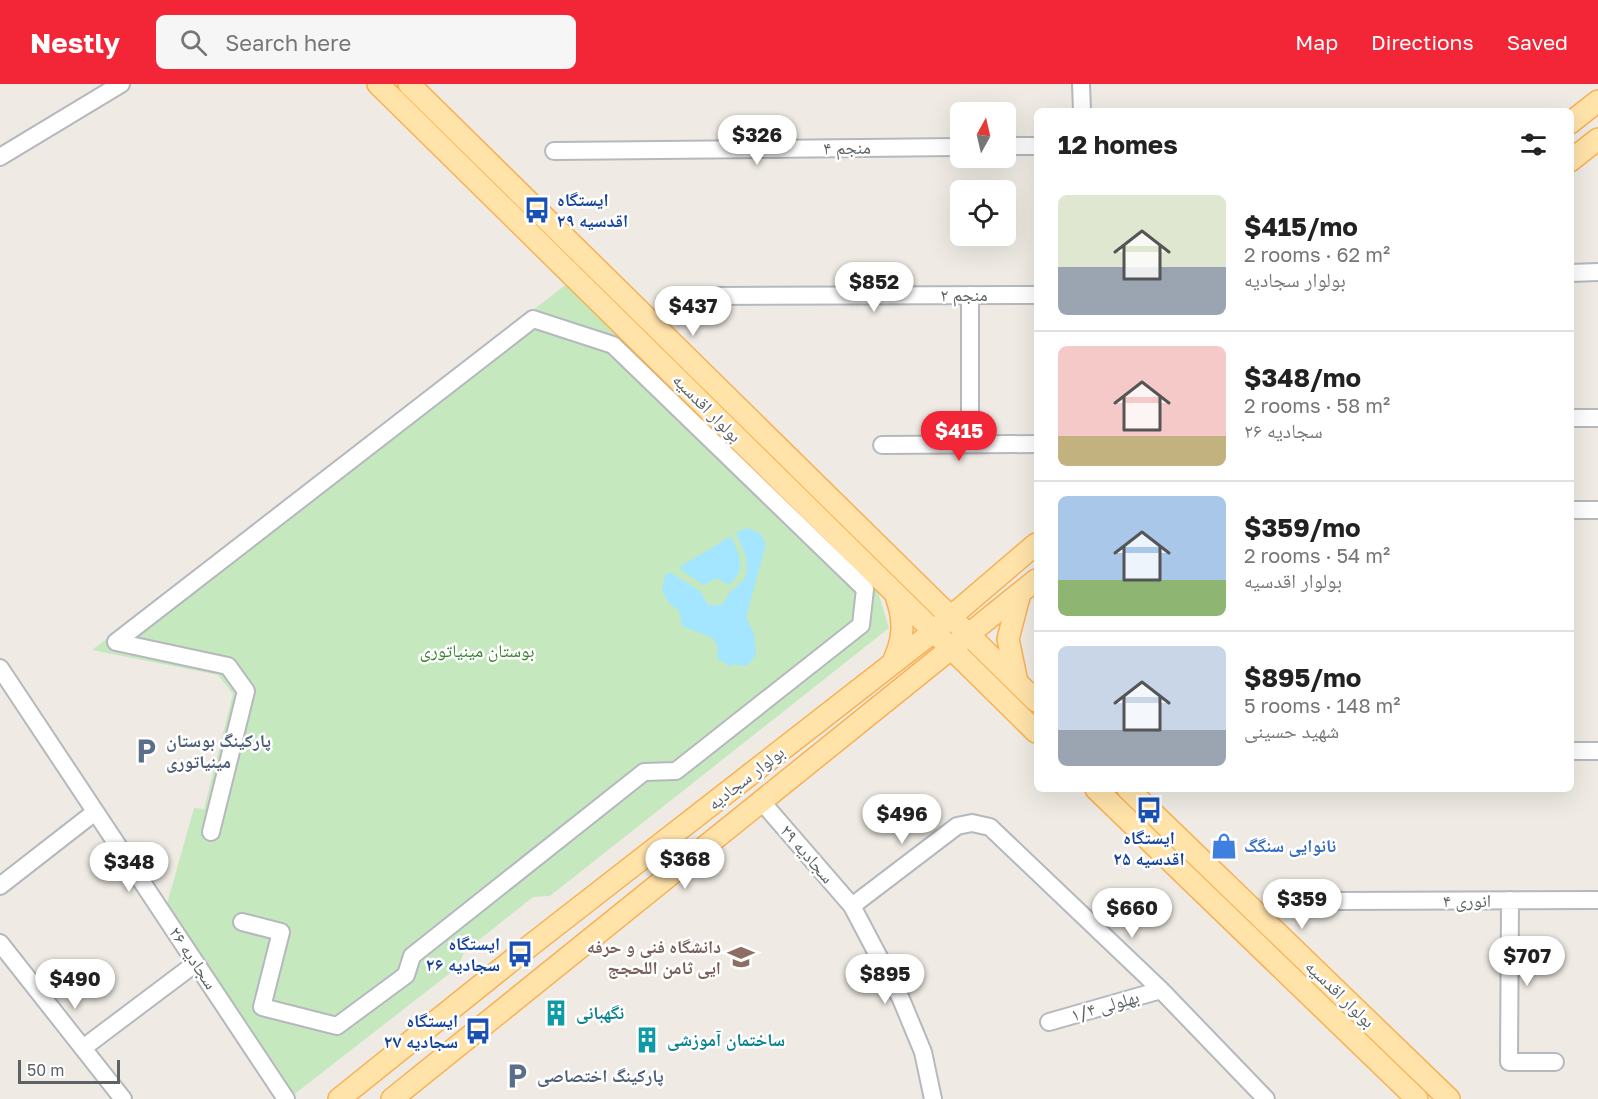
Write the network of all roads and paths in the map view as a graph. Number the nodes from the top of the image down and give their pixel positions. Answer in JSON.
{"nodes":[{"id":1,"x":121,"y":84,"type":"edge"},
{"id":2,"x":378,"y":84,"type":"edge"},
{"id":3,"x":409,"y":84,"type":"edge"},
{"id":4,"x":1081,"y":84,"type":"edge"},
{"id":5,"x":1598,"y":101,"type":"edge"},
{"id":6,"x":1082,"y":108,"type":"edge"},
{"id":7,"x":1574,"y":120,"type":"edge"},
{"id":8,"x":1598,"y":139,"type":"edge"},
{"id":9,"x":1016,"y":146,"type":"edge"},
{"id":10,"x":1034,"y":146,"type":"edge"},
{"id":11,"x":950,"y":147,"type":"edge"},
{"id":12,"x":554,"y":151,"type":"dead end"},
{"id":13,"x":0,"y":157,"type":"edge"},
{"id":14,"x":1574,"y":158,"type":"edge"},
{"id":15,"x":1598,"y":272,"type":"edge"},
{"id":16,"x":1574,"y":273,"type":"edge"},
{"id":17,"x":970,"y":295,"type":"junction"},
{"id":18,"x":1034,"y":295,"type":"edge"},
{"id":19,"x":712,"y":296,"type":"dead end"},
{"id":20,"x":1574,"y":418,"type":"edge"},
{"id":21,"x":1598,"y":418,"type":"edge"},
{"id":22,"x":882,"y":444,"type":"dead end"},
{"id":23,"x":970,"y":444,"type":"junction"},
{"id":24,"x":1034,"y":444,"type":"edge"},
{"id":25,"x":1574,"y":510,"type":"edge"},
{"id":26,"x":1598,"y":510,"type":"edge"},
{"id":27,"x":1034,"y":546,"type":"edge"},
{"id":28,"x":1028,"y":587,"type":"edge"},
{"id":29,"x":896,"y":595,"type":"junction"},
{"id":30,"x":950,"y":617,"type":"junction"},
{"id":31,"x":933,"y":632,"type":"junction"},
{"id":32,"x":968,"y":635,"type":"junction"},
{"id":33,"x":951,"y":649,"type":"junction"},
{"id":34,"x":892,"y":664,"type":"junction"},
{"id":35,"x":0,"y":668,"type":"edge"},
{"id":36,"x":1017,"y":682,"type":"junction"},
{"id":37,"x":1034,"y":699,"type":"edge"},
{"id":38,"x":1034,"y":730,"type":"edge"},
{"id":39,"x":1574,"y":751,"type":"edge"},
{"id":40,"x":1598,"y":751,"type":"edge"},
{"id":41,"x":1099,"y":792,"type":"edge"},
{"id":42,"x":1131,"y":792,"type":"edge"},
{"id":43,"x":762,"y":802,"type":"junction"},
{"id":44,"x":96,"y":812,"type":"junction"},
{"id":45,"x":211,"y":832,"type":"dead end"},
{"id":46,"x":0,"y":886,"type":"edge"},
{"id":47,"x":1510,"y":900,"type":"junction"},
{"id":48,"x":1598,"y":900,"type":"edge"},
{"id":49,"x":1337,"y":901,"type":"dead end"},
{"id":50,"x":852,"y":906,"type":"junction"},
{"id":51,"x":242,"y":922,"type":"dead end"},
{"id":52,"x":0,"y":943,"type":"edge"},
{"id":53,"x":196,"y":963,"type":"junction"},
{"id":54,"x":1161,"y":990,"type":"junction"},
{"id":55,"x":1049,"y":1022,"type":"dead end"},
{"id":56,"x":82,"y":1048,"type":"junction"},
{"id":57,"x":1555,"y":1062,"type":"dead end"},
{"id":58,"x":123,"y":1099,"type":"edge"},
{"id":59,"x":286,"y":1099,"type":"edge"},
{"id":60,"x":339,"y":1099,"type":"edge"},
{"id":61,"x":392,"y":1099,"type":"edge"},
{"id":62,"x":933,"y":1099,"type":"edge"},
{"id":63,"x":1266,"y":1099,"type":"edge"},
{"id":64,"x":1417,"y":1099,"type":"edge"},
{"id":65,"x":1449,"y":1099,"type":"edge"}],
"edges":[{"from":1,"to":13,"type":"street"},
{"from":2,"to":29,"type":"main road","name":"بولوار اقدسیه"},
{"from":3,"to":30,"type":"main road","name":"بولوار اقدسیه"},
{"from":4,"to":6,"type":"street"},
{"from":5,"to":7,"type":"main road"},
{"from":8,"to":14,"type":"main road"},
{"from":9,"to":10,"type":"street"},
{"from":11,"to":12,"type":"street","name":"منجم ۴"},
{"from":15,"to":16,"type":"street"},
{"from":17,"to":18,"type":"street","name":"منجم ۲"},
{"from":17,"to":19,"type":"street","name":"منجم ۲"},
{"from":17,"to":23,"type":"street"},
{"from":20,"to":21,"type":"street"},
{"from":22,"to":23,"type":"street"},
{"from":23,"to":24,"type":"street"},
{"from":25,"to":26,"type":"street"},
{"from":27,"to":30,"type":"main road","name":"بولوار سجادیه"},
{"from":28,"to":32,"type":"main road","name":"بولوار سجادیه"},
{"from":28,"to":36,"type":"main road"},
{"from":29,"to":31,"type":"main road","name":"بولوار اقدسیه"},
{"from":29,"to":34,"type":"main road"},
{"from":30,"to":31,"type":"main road","name":"بولوار سجادیه"},
{"from":30,"to":32,"type":"main road","name":"بولوار اقدسیه"},
{"from":31,"to":33,"type":"main road","name":"بولوار اقدسیه"},
{"from":31,"to":34,"type":"main road","name":"بولوار سجادیه"},
{"from":32,"to":33,"type":"main road","name":"بولوار سجادیه"},
{"from":32,"to":36,"type":"main road","name":"بولوار اقدسیه"},
{"from":33,"to":38,"type":"main road","name":"بولوار اقدسیه"},
{"from":33,"to":43,"type":"main road","name":"بولوار سجادیه"},
{"from":34,"to":60,"type":"main road","name":"بولوار سجادیه"},
{"from":35,"to":44,"type":"street","name":"سجادیه ۲۶"},
{"from":36,"to":37,"type":"main road","name":"بولوار اقدسیه"},
{"from":39,"to":40,"type":"street"},
{"from":41,"to":64,"type":"main road","name":"بولوار اقدسیه"},
{"from":42,"to":65,"type":"main road","name":"بولوار اقدسیه"},
{"from":43,"to":50,"type":"street","name":"سجادیه ۲۹"},
{"from":43,"to":61,"type":"main road","name":"بولوار سجادیه"},
{"from":44,"to":46,"type":"street"},
{"from":44,"to":53,"type":"street","name":"سجادیه ۲۶"},
{"from":45,"to":51,"type":"street"},
{"from":47,"to":48,"type":"street","name":"انوری ۴"},
{"from":47,"to":49,"type":"street","name":"انوری ۴"},
{"from":47,"to":57,"type":"street"},
{"from":50,"to":54,"type":"street"},
{"from":50,"to":62,"type":"street","name":"سجادیه ۲۹"},
{"from":52,"to":56,"type":"street"},
{"from":53,"to":56,"type":"street"},
{"from":53,"to":59,"type":"street","name":"سجادیه ۲۶"},
{"from":54,"to":55,"type":"street","name":"بهلولی ۱/۴"},
{"from":54,"to":63,"type":"street"},
{"from":56,"to":58,"type":"street"}]}
